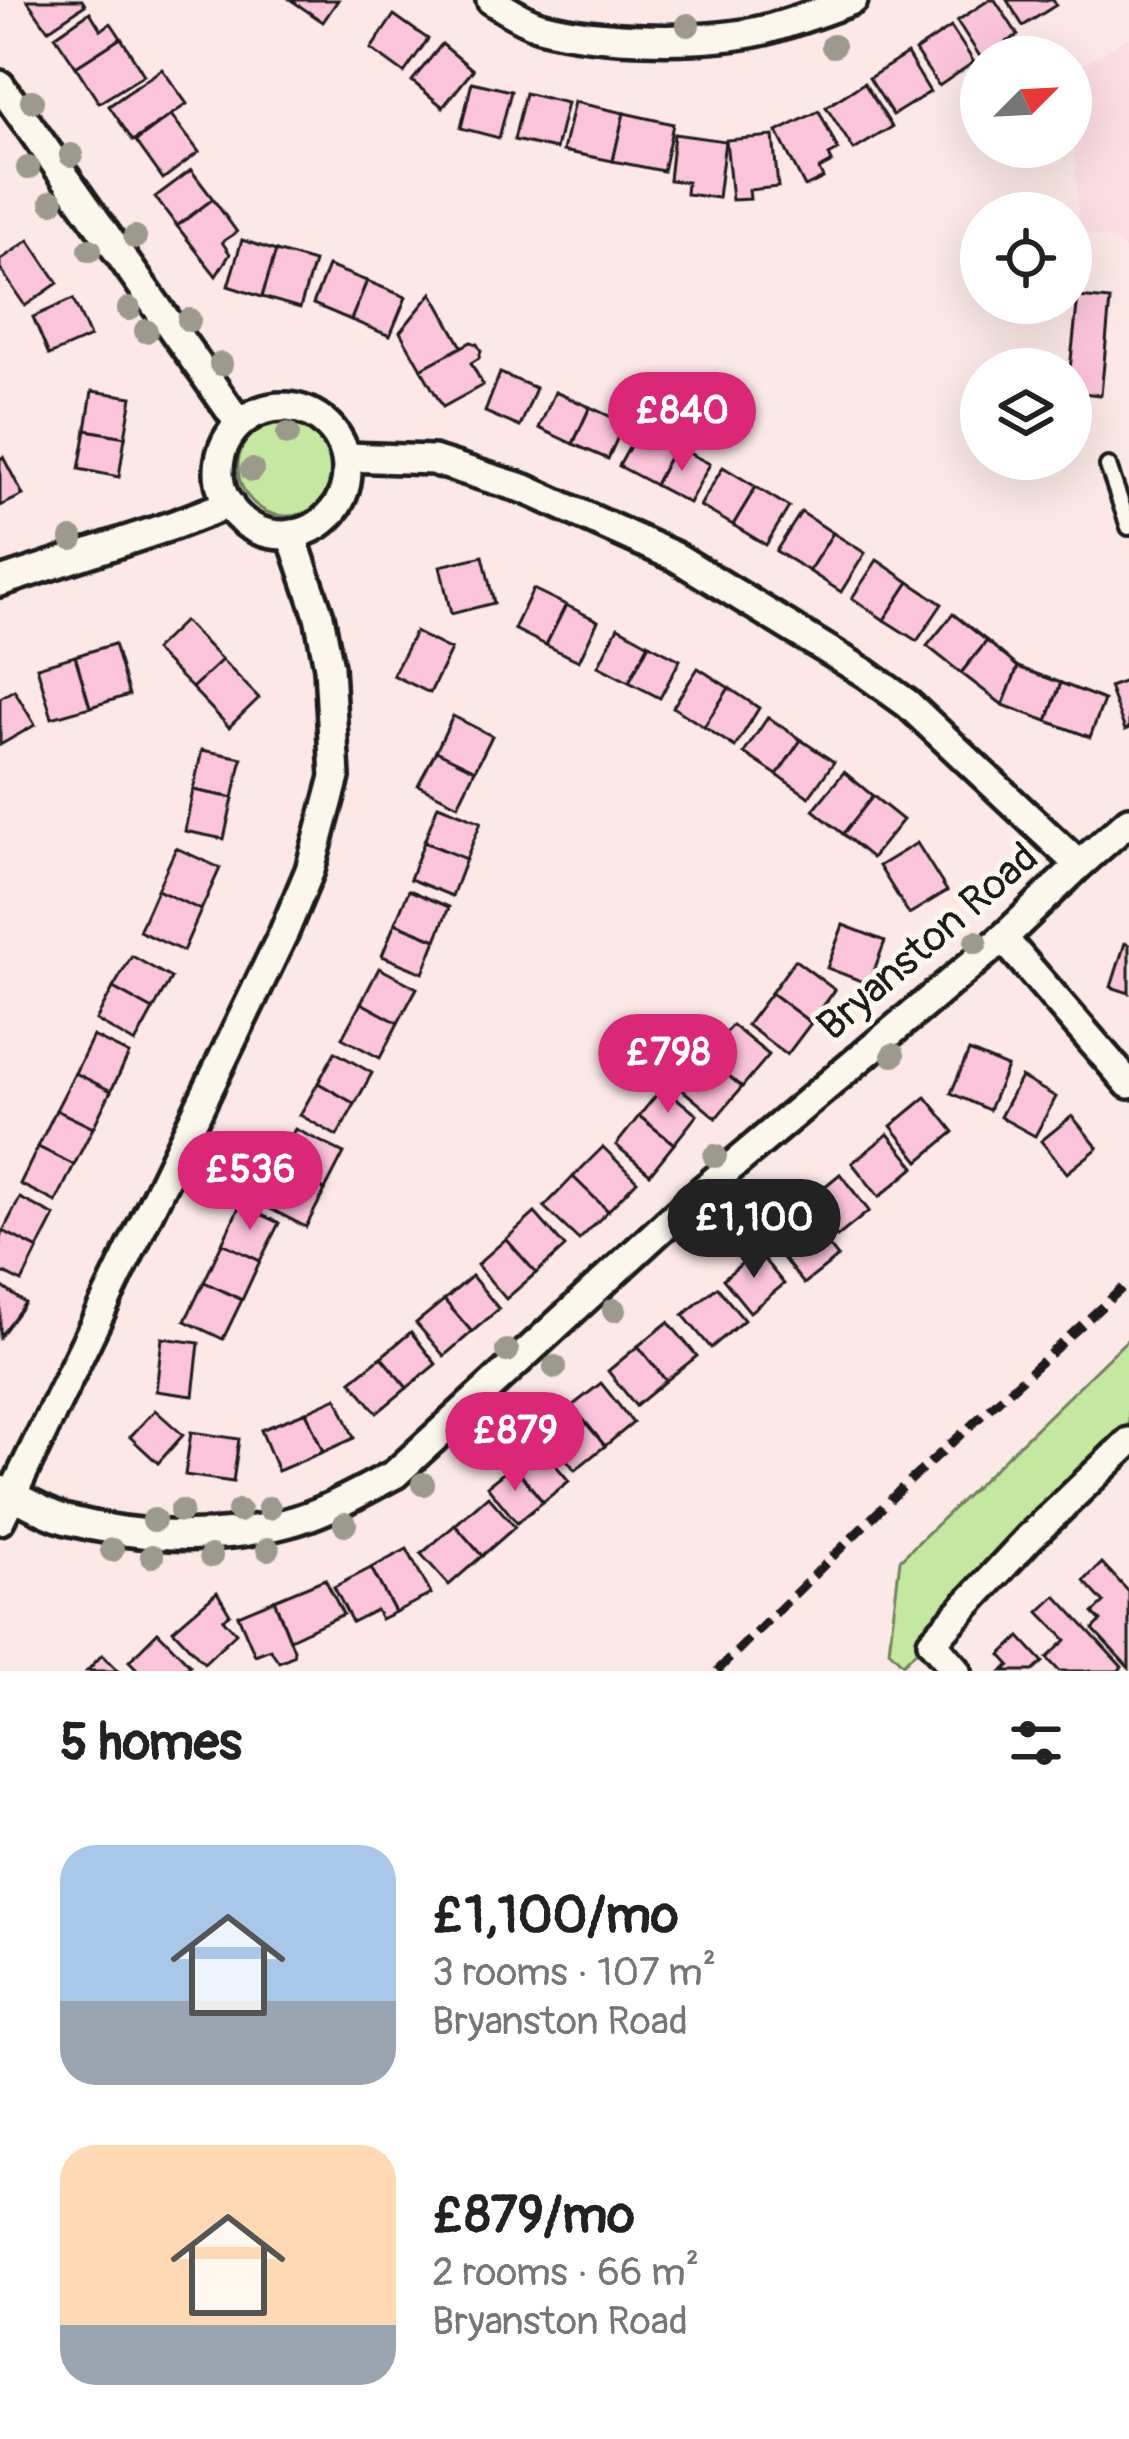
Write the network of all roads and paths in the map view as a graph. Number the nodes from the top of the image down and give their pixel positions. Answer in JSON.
{"nodes":[{"id":1,"x":491,"y":0,"type":"edge"},
{"id":2,"x":853,"y":0,"type":"edge"},
{"id":3,"x":0,"y":85,"type":"edge"},
{"id":4,"x":239,"y":423,"type":"junction"},
{"id":5,"x":346,"y":457,"type":"junction"},
{"id":6,"x":1108,"y":466,"type":"dead end"},
{"id":7,"x":229,"y":504,"type":"junction"},
{"id":8,"x":1129,"y":526,"type":"edge"},
{"id":9,"x":291,"y":534,"type":"junction"},
{"id":10,"x":0,"y":582,"type":"edge"},
{"id":11,"x":1129,"y":820,"type":"edge"},
{"id":12,"x":1079,"y":865,"type":"junction"},
{"id":13,"x":1004,"y":938,"type":"junction"},
{"id":14,"x":1129,"y":1084,"type":"edge"},
{"id":15,"x":1129,"y":1442,"type":"edge"},
{"id":16,"x":4,"y":1501,"type":"edge"},
{"id":17,"x":957,"y":1671,"type":"edge"}],
"edges":[{"from":1,"to":2,"type":"street"},
{"from":3,"to":4,"type":"street"},
{"from":4,"to":5,"type":"street"},
{"from":4,"to":7,"type":"street"},
{"from":5,"to":9,"type":"street"},
{"from":5,"to":12,"type":"street"},
{"from":6,"to":8,"type":"lane"},
{"from":7,"to":9,"type":"street"},
{"from":7,"to":10,"type":"street"},
{"from":9,"to":16,"type":"street"},
{"from":11,"to":12,"type":"street","name":"Bryanston Road"},
{"from":12,"to":13,"type":"street","name":"Bryanston Road"},
{"from":13,"to":14,"type":"street"},
{"from":13,"to":16,"type":"street","name":"Bryanston Road"},
{"from":15,"to":17,"type":"street"}]}
